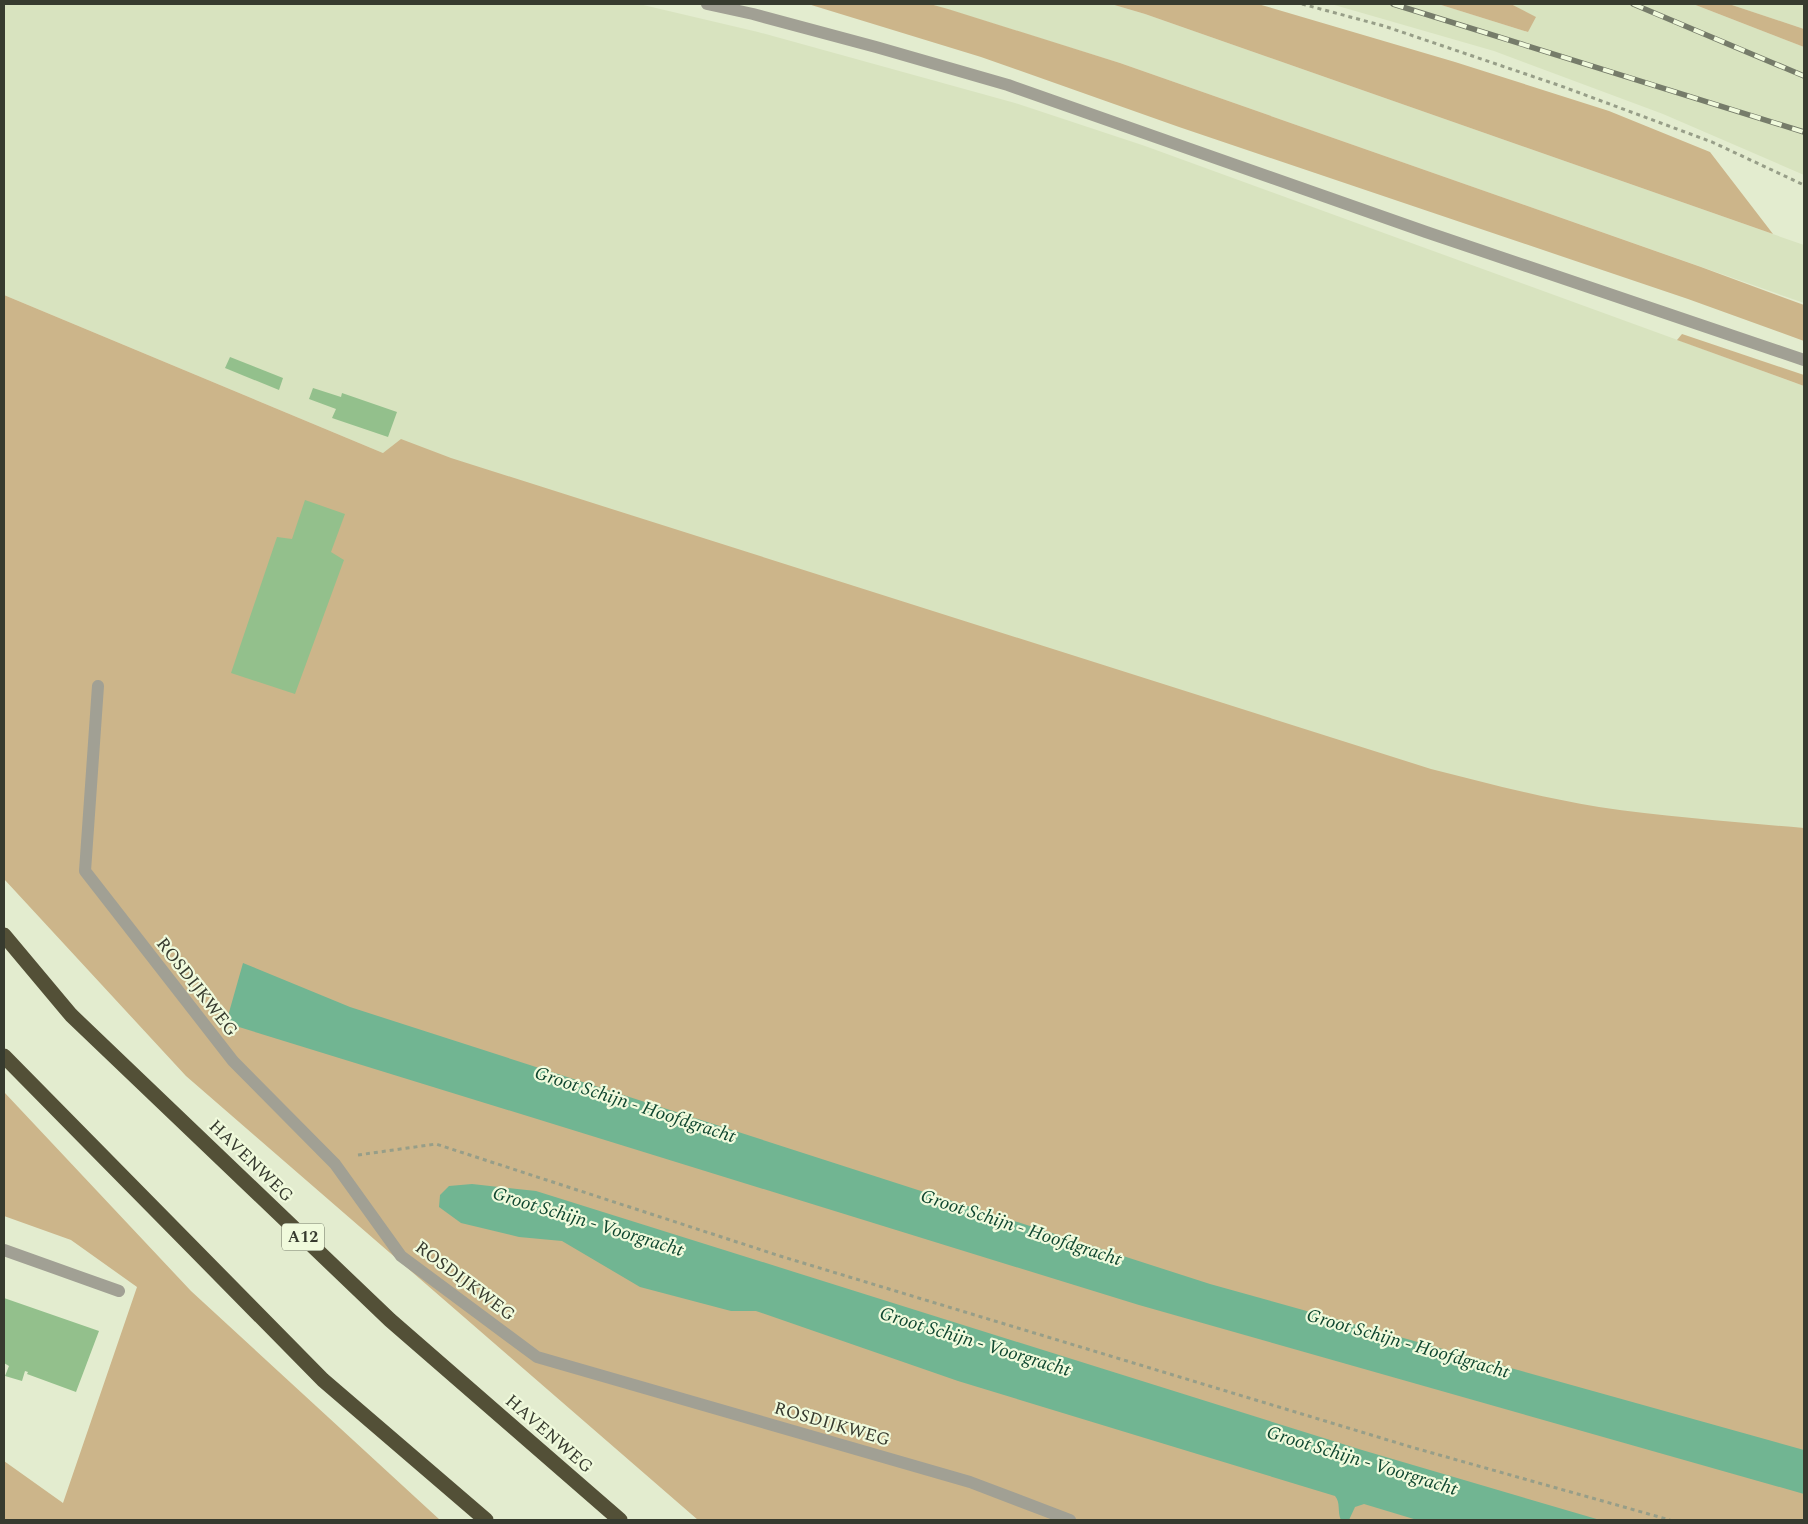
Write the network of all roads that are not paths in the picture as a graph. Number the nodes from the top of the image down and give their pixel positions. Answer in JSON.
{"nodes":[{"id":1,"x":707,"y":4,"type":"edge"},
{"id":2,"x":1804,"y":360,"type":"edge"},
{"id":3,"x":98,"y":686,"type":"dead end"},
{"id":4,"x":4,"y":935,"type":"edge"},
{"id":5,"x":4,"y":1056,"type":"edge"},
{"id":6,"x":4,"y":1250,"type":"edge"},
{"id":7,"x":119,"y":1291,"type":"dead end"},
{"id":8,"x":486,"y":1520,"type":"edge"},
{"id":9,"x":620,"y":1520,"type":"edge"},
{"id":10,"x":1070,"y":1520,"type":"edge"}],
"edges":[{"from":1,"to":2,"type":"street"},
{"from":3,"to":10,"type":"street","name":"ROSDIJKWEG"},
{"from":4,"to":9,"type":"highway","name":"HAVENWEG","number":"A12"},
{"from":5,"to":8,"type":"highway"},
{"from":6,"to":7,"type":"street"}]}
